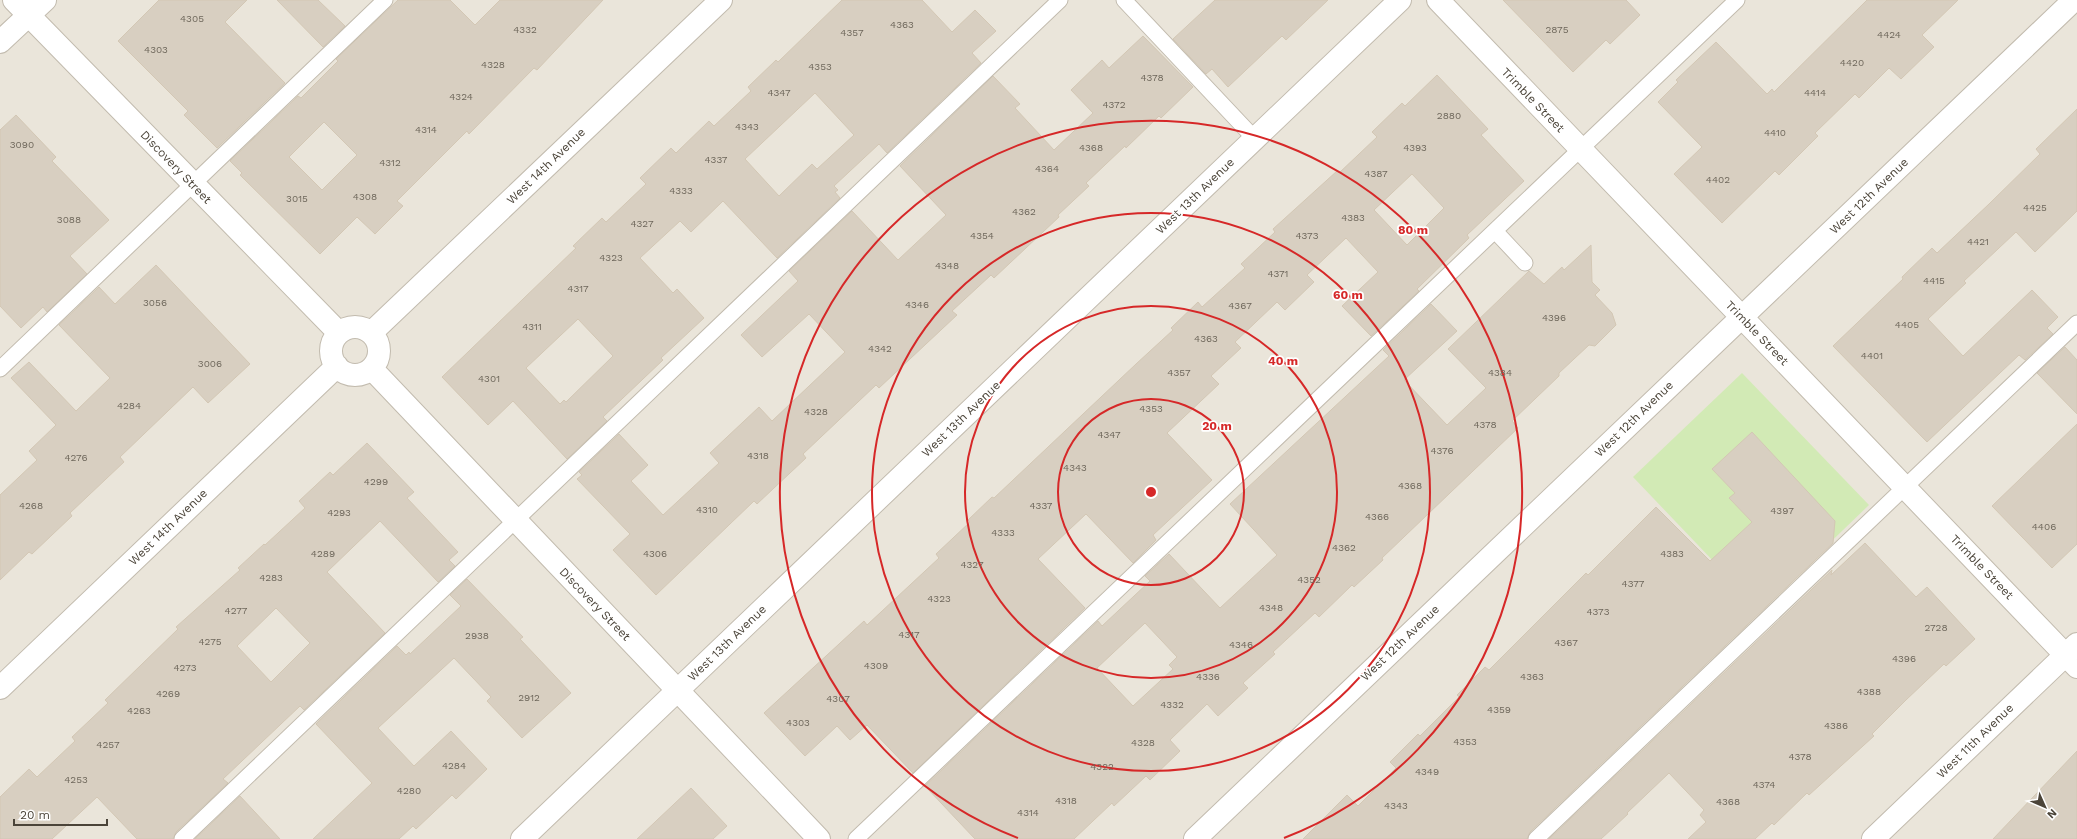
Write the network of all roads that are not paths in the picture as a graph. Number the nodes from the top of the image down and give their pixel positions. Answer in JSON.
{"nodes":[{"id":1,"x":45,"y":0,"type":"edge"},
{"id":2,"x":385,"y":0,"type":"edge"},
{"id":3,"x":721,"y":0,"type":"edge"},
{"id":4,"x":1060,"y":0,"type":"edge"},
{"id":5,"x":1124,"y":0,"type":"edge"},
{"id":6,"x":1400,"y":0,"type":"edge"},
{"id":7,"x":1438,"y":0,"type":"edge"},
{"id":8,"x":1737,"y":0,"type":"edge"},
{"id":9,"x":2074,"y":0,"type":"edge"},
{"id":10,"x":22,"y":8,"type":"edge"},
{"id":11,"x":0,"y":42,"type":"edge"},
{"id":12,"x":1255,"y":138,"type":"junction"},
{"id":13,"x":1581,"y":150,"type":"junction"},
{"id":14,"x":193,"y":184,"type":"junction"},
{"id":15,"x":1495,"y":231,"type":"junction"},
{"id":16,"x":1525,"y":263,"type":"dead end"},
{"id":17,"x":1741,"y":317,"type":"junction"},
{"id":18,"x":2077,"y":324,"type":"edge"},
{"id":19,"x":339,"y":333,"type":"junction"},
{"id":20,"x":371,"y":333,"type":"junction"},
{"id":21,"x":336,"y":366,"type":"junction"},
{"id":22,"x":0,"y":369,"type":"edge"},
{"id":23,"x":372,"y":369,"type":"junction"},
{"id":24,"x":1905,"y":488,"type":"junction"},
{"id":25,"x":515,"y":520,"type":"junction"},
{"id":26,"x":2073,"y":655,"type":"edge"},
{"id":27,"x":0,"y":688,"type":"edge"},
{"id":28,"x":677,"y":690,"type":"junction"},
{"id":29,"x":182,"y":839,"type":"edge"},
{"id":30,"x":522,"y":839,"type":"edge"},
{"id":31,"x":819,"y":839,"type":"edge"},
{"id":32,"x":856,"y":839,"type":"edge"},
{"id":33,"x":1195,"y":839,"type":"edge"},
{"id":34,"x":1536,"y":839,"type":"edge"},
{"id":35,"x":1873,"y":839,"type":"edge"}],
"edges":[{"from":1,"to":10,"type":"street"},
{"from":2,"to":14,"type":"lane"},
{"from":3,"to":20,"type":"street","name":"West 14th Avenue"},
{"from":4,"to":25,"type":"lane"},
{"from":5,"to":12,"type":"lane"},
{"from":6,"to":12,"type":"street","name":"West 13th Avenue"},
{"from":7,"to":13,"type":"street","name":"Trimble Street"},
{"from":8,"to":13,"type":"lane"},
{"from":9,"to":17,"type":"street","name":"West 12th Avenue"},
{"from":10,"to":11,"type":"street"},
{"from":10,"to":14,"type":"street","name":"Discovery Street"},
{"from":12,"to":28,"type":"street","name":"West 13th Avenue"},
{"from":13,"to":15,"type":"lane"},
{"from":13,"to":17,"type":"street","name":"Trimble Street"},
{"from":14,"to":19,"type":"street","name":"Discovery Street"},
{"from":14,"to":22,"type":"lane"},
{"from":15,"to":16,"type":"lane"},
{"from":15,"to":32,"type":"lane"},
{"from":17,"to":24,"type":"street","name":"Trimble Street"},
{"from":17,"to":33,"type":"street","name":"West 12th Avenue"},
{"from":18,"to":24,"type":"lane"},
{"from":19,"to":20,"type":"street"},
{"from":19,"to":21,"type":"street"},
{"from":20,"to":23,"type":"street"},
{"from":21,"to":23,"type":"street"},
{"from":21,"to":27,"type":"street","name":"West 14th Avenue"},
{"from":23,"to":25,"type":"street","name":"Discovery Street"},
{"from":24,"to":26,"type":"street","name":"Trimble Street"},
{"from":24,"to":34,"type":"lane"},
{"from":25,"to":28,"type":"street","name":"Discovery Street"},
{"from":25,"to":29,"type":"lane"},
{"from":26,"to":35,"type":"street","name":"West 11th Avenue"},
{"from":28,"to":30,"type":"street","name":"West 13th Avenue"},
{"from":28,"to":31,"type":"street","name":"Discovery Street"}]}
